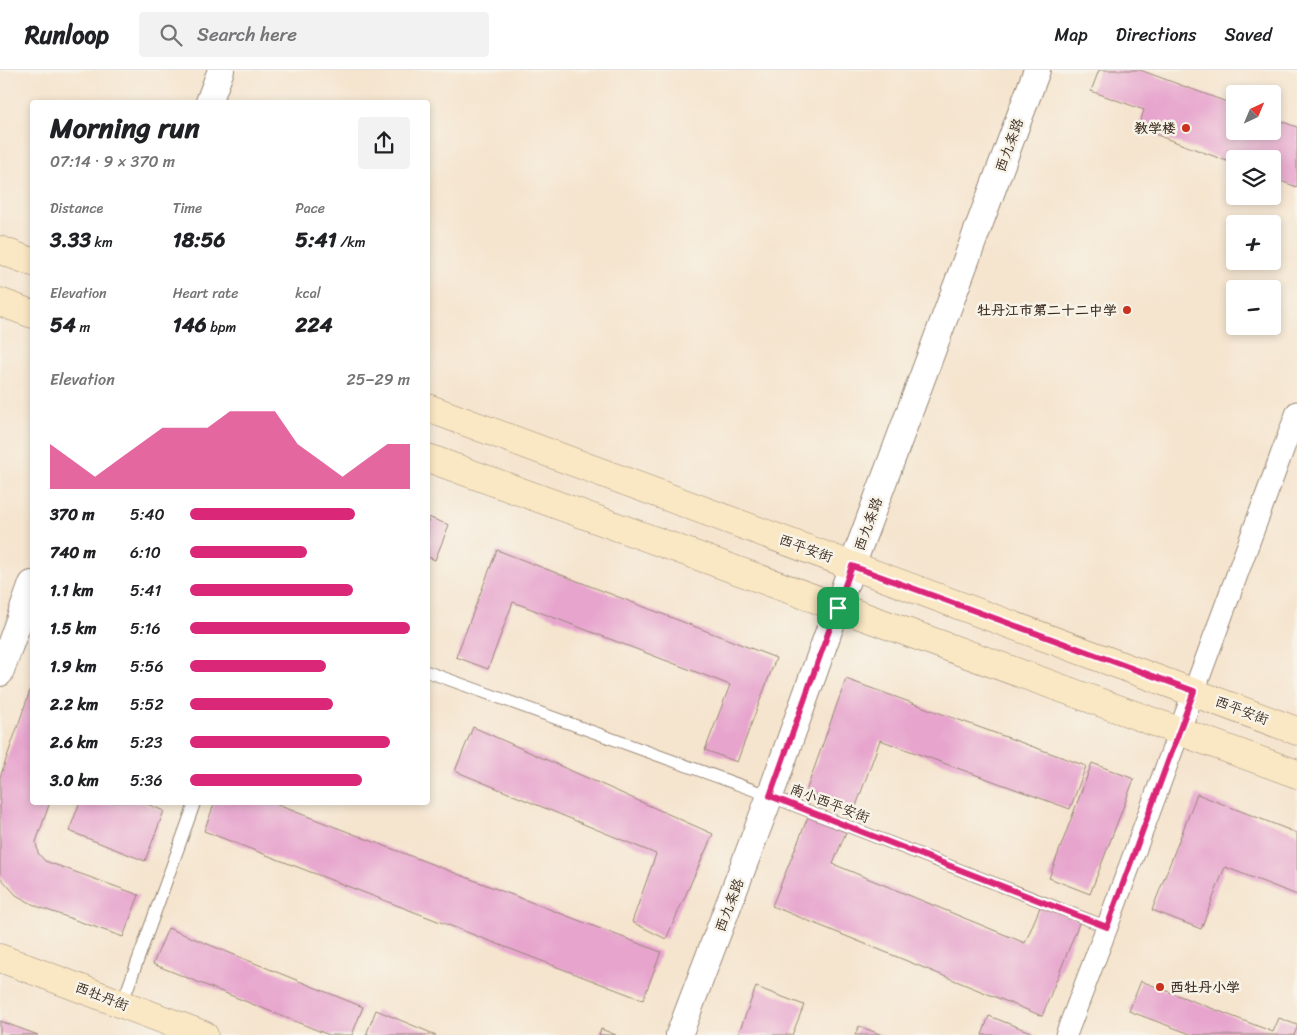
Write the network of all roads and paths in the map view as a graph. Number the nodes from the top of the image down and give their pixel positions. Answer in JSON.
{"nodes":[{"id":1,"x":221,"y":70,"type":"edge"},
{"id":2,"x":1037,"y":70,"type":"edge"},
{"id":3,"x":210,"y":100,"type":"edge"},
{"id":4,"x":0,"y":250,"type":"edge"},
{"id":5,"x":30,"y":261,"type":"edge"},
{"id":6,"x":0,"y":302,"type":"edge"},
{"id":7,"x":30,"y":313,"type":"edge"},
{"id":8,"x":430,"y":409,"type":"edge"},
{"id":9,"x":1297,"y":412,"type":"edge"},
{"id":10,"x":430,"y":459,"type":"edge"},
{"id":11,"x":852,"y":566,"type":"junction"},
{"id":12,"x":30,"y":590,"type":"edge"},
{"id":13,"x":838,"y":608,"type":"junction"},
{"id":14,"x":0,"y":673,"type":"edge"},
{"id":15,"x":430,"y":673,"type":"edge"},
{"id":16,"x":1194,"y":691,"type":"junction"},
{"id":17,"x":1179,"y":730,"type":"junction"},
{"id":18,"x":1297,"y":730,"type":"edge"},
{"id":19,"x":1297,"y":774,"type":"edge"},
{"id":20,"x":770,"y":796,"type":"junction"},
{"id":21,"x":194,"y":805,"type":"edge"},
{"id":22,"x":1107,"y":927,"type":"junction"},
{"id":23,"x":0,"y":958,"type":"edge"},
{"id":24,"x":122,"y":1004,"type":"junction"},
{"id":25,"x":204,"y":1035,"type":"edge"},
{"id":26,"x":679,"y":1035,"type":"edge"},
{"id":27,"x":1066,"y":1035,"type":"edge"}],
"edges":[{"from":1,"to":3,"type":"street"},
{"from":2,"to":11,"type":"street","name":"西九条路"},
{"from":4,"to":5,"type":"main road"},
{"from":6,"to":7,"type":"main road"},
{"from":8,"to":11,"type":"main road","name":"西平安街"},
{"from":9,"to":16,"type":"street"},
{"from":10,"to":13,"type":"main road"},
{"from":11,"to":13,"type":"street","name":"西九条路"},
{"from":11,"to":16,"type":"main road","name":"西平安街"},
{"from":12,"to":14,"type":"street"},
{"from":13,"to":17,"type":"main road"},
{"from":13,"to":20,"type":"street","name":"西九条路"},
{"from":15,"to":20,"type":"lane","name":"南小西平安街"},
{"from":16,"to":17,"type":"street"},
{"from":16,"to":18,"type":"main road","name":"西平安街"},
{"from":17,"to":19,"type":"main road"},
{"from":17,"to":22,"type":"street"},
{"from":20,"to":22,"type":"lane","name":"南小西平安街"},
{"from":20,"to":26,"type":"street","name":"西九条路"},
{"from":21,"to":24,"type":"lane"},
{"from":22,"to":27,"type":"street"},
{"from":23,"to":24,"type":"main road","name":"西牡丹街"},
{"from":24,"to":25,"type":"main road","name":"西牡丹街"}]}
